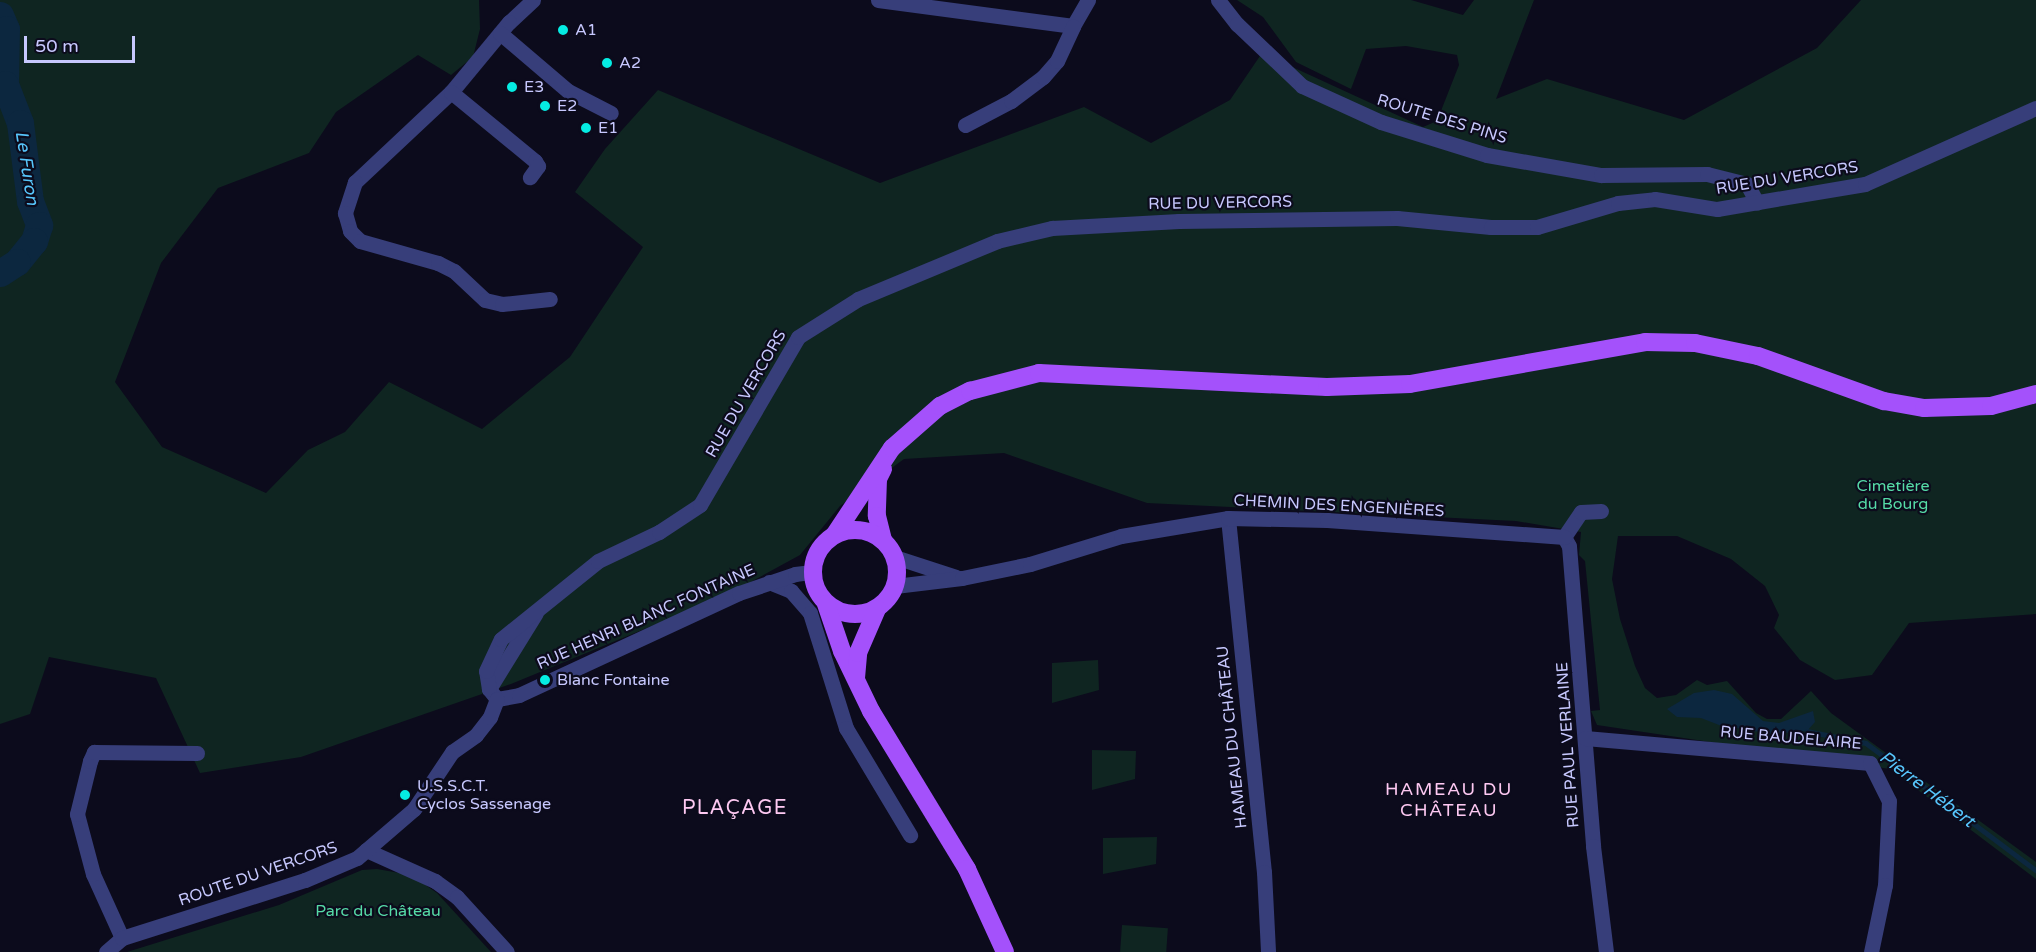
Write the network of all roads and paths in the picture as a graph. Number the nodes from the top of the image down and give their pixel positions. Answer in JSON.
{"nodes":[{"id":1,"x":533,"y":0,"type":"edge"},
{"id":2,"x":878,"y":0,"type":"edge"},
{"id":3,"x":1088,"y":0,"type":"edge"},
{"id":4,"x":1218,"y":0,"type":"edge"},
{"id":5,"x":1073,"y":26,"type":"junction"},
{"id":6,"x":500,"y":33,"type":"junction"},
{"id":7,"x":451,"y":92,"type":"junction"},
{"id":8,"x":2036,"y":108,"type":"edge"},
{"id":9,"x":611,"y":113,"type":"dead end"},
{"id":10,"x":965,"y":125,"type":"dead end"},
{"id":11,"x":530,"y":177,"type":"dead end"},
{"id":12,"x":1757,"y":203,"type":"junction"},
{"id":13,"x":550,"y":298,"type":"dead end"},
{"id":14,"x":2036,"y":394,"type":"edge"},
{"id":15,"x":891,"y":448,"type":"junction"},
{"id":16,"x":1601,"y":511,"type":"dead end"},
{"id":17,"x":1228,"y":518,"type":"junction"},
{"id":18,"x":836,"y":534,"type":"junction"},
{"id":19,"x":1563,"y":537,"type":"junction"},
{"id":20,"x":883,"y":540,"type":"junction"},
{"id":21,"x":895,"y":557,"type":"junction"},
{"id":22,"x":812,"y":572,"type":"junction"},
{"id":23,"x":962,"y":578,"type":"junction"},
{"id":24,"x":770,"y":582,"type":"junction"},
{"id":25,"x":895,"y":586,"type":"junction"},
{"id":26,"x":826,"y":604,"type":"junction"},
{"id":27,"x":878,"y":609,"type":"junction"},
{"id":28,"x":856,"y":678,"type":"junction"},
{"id":29,"x":493,"y":694,"type":"junction"},
{"id":30,"x":1586,"y":738,"type":"junction"},
{"id":31,"x":197,"y":753,"type":"dead end"},
{"id":32,"x":910,"y":835,"type":"dead end"},
{"id":33,"x":366,"y":849,"type":"junction"},
{"id":34,"x":122,"y":938,"type":"junction"},
{"id":35,"x":106,"y":952,"type":"edge"},
{"id":36,"x":507,"y":952,"type":"edge"},
{"id":37,"x":1005,"y":952,"type":"edge"},
{"id":38,"x":1268,"y":952,"type":"edge"},
{"id":39,"x":1606,"y":952,"type":"edge"},
{"id":40,"x":1871,"y":952,"type":"edge"}],
"edges":[{"from":1,"to":6,"type":"street"},
{"from":2,"to":5,"type":"street"},
{"from":3,"to":5,"type":"street"},
{"from":4,"to":12,"type":"street","name":"ROUTE DES PINS"},
{"from":5,"to":10,"type":"street"},
{"from":6,"to":7,"type":"street"},
{"from":6,"to":9,"type":"street"},
{"from":7,"to":11,"type":"street"},
{"from":7,"to":13,"type":"street"},
{"from":8,"to":12,"type":"street","name":"RUE DU VERCORS"},
{"from":12,"to":29,"type":"street","name":"RUE DU VERCORS"},
{"from":14,"to":15,"type":"main road"},
{"from":15,"to":18,"type":"main road"},
{"from":15,"to":20,"type":"main road"},
{"from":16,"to":19,"type":"street"},
{"from":17,"to":19,"type":"street","name":"CHEMIN DES ENGENIÈRES"},
{"from":17,"to":23,"type":"street","name":"CHEMIN DES ENGENIÈRES"},
{"from":17,"to":38,"type":"street","name":"HAMEAU DU CHÂTEAU"},
{"from":18,"to":20,"type":"main road"},
{"from":18,"to":22,"type":"main road"},
{"from":19,"to":30,"type":"street","name":"RUE PAUL VERLAINE"},
{"from":20,"to":21,"type":"main road"},
{"from":21,"to":23,"type":"street","name":"CHEMIN DES ENGENIÈRES"},
{"from":21,"to":25,"type":"main road"},
{"from":22,"to":24,"type":"street","name":"RUE HENRI BLANC FONTAINE"},
{"from":22,"to":26,"type":"main road"},
{"from":23,"to":25,"type":"street","name":"CHEMIN DES ENGENIÈRES"},
{"from":24,"to":29,"type":"street","name":"RUE HENRI BLANC FONTAINE"},
{"from":24,"to":32,"type":"street"},
{"from":25,"to":27,"type":"main road"},
{"from":26,"to":27,"type":"main road"},
{"from":26,"to":28,"type":"main road"},
{"from":27,"to":28,"type":"main road"},
{"from":28,"to":37,"type":"main road"},
{"from":29,"to":33,"type":"street","name":"ROUTE DU VERCORS"},
{"from":30,"to":39,"type":"street","name":"RUE PAUL VERLAINE"},
{"from":30,"to":40,"type":"street","name":"RUE BAUDELAIRE"},
{"from":31,"to":34,"type":"street"},
{"from":33,"to":34,"type":"street","name":"ROUTE DU VERCORS"},
{"from":33,"to":36,"type":"street"},
{"from":34,"to":35,"type":"street","name":"ROUTE DU VERCORS"}]}
